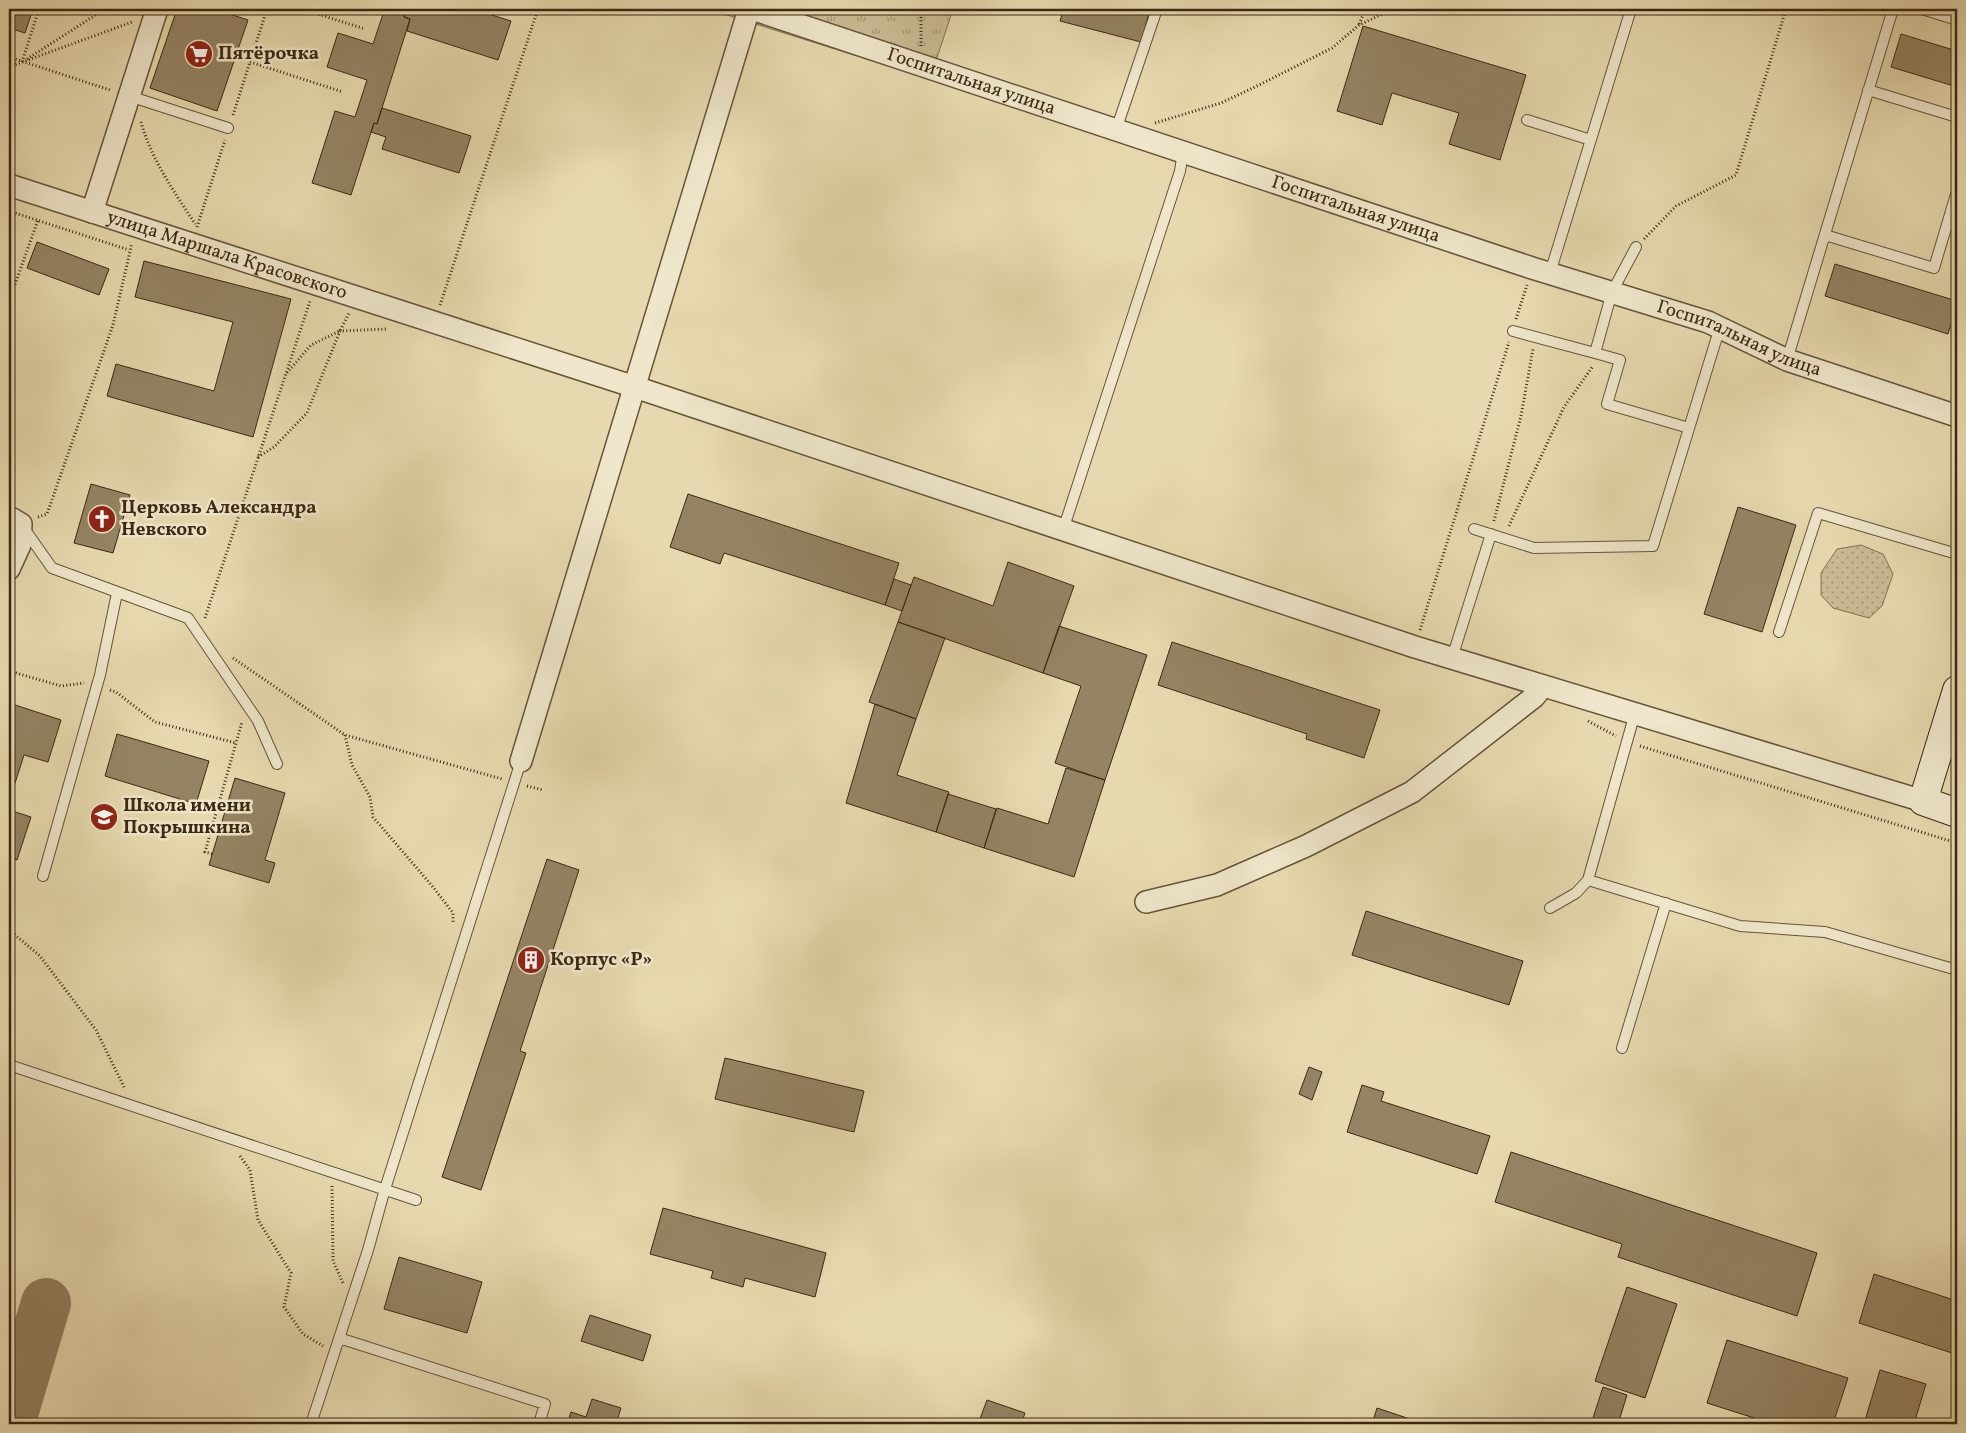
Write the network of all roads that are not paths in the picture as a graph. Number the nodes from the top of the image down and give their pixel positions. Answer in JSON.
{"nodes":[{"id":1,"x":1157,"y":9,"type":"edge"},
{"id":2,"x":1631,"y":9,"type":"edge"},
{"id":3,"x":1893,"y":9,"type":"edge"},
{"id":4,"x":1922,"y":9,"type":"edge"},
{"id":5,"x":157,"y":11,"type":"edge"},
{"id":6,"x":749,"y":13,"type":"edge"},
{"id":7,"x":1957,"y":20,"type":"edge"},
{"id":8,"x":1868,"y":90,"type":"junction"},
{"id":9,"x":132,"y":97,"type":"junction"},
{"id":10,"x":1957,"y":117,"type":"edge"},
{"id":11,"x":1527,"y":120,"type":"dead end"},
{"id":12,"x":228,"y":128,"type":"dead end"},
{"id":13,"x":1116,"y":130,"type":"junction"},
{"id":14,"x":1591,"y":140,"type":"junction"},
{"id":15,"x":1183,"y":152,"type":"junction"},
{"id":16,"x":9,"y":185,"type":"edge"},
{"id":17,"x":1957,"y":191,"type":"edge"},
{"id":18,"x":92,"y":212,"type":"junction"},
{"id":19,"x":1825,"y":235,"type":"junction"},
{"id":20,"x":1636,"y":248,"type":"road end"},
{"id":21,"x":1541,"y":270,"type":"junction"},
{"id":22,"x":1612,"y":292,"type":"junction"},
{"id":23,"x":1720,"y":327,"type":"junction"},
{"id":24,"x":1513,"y":331,"type":"road end"},
{"id":25,"x":1595,"y":353,"type":"junction"},
{"id":26,"x":1787,"y":360,"type":"junction"},
{"id":27,"x":635,"y":387,"type":"junction"},
{"id":28,"x":1957,"y":416,"type":"edge"},
{"id":29,"x":1689,"y":428,"type":"junction"},
{"id":30,"x":15,"y":521,"type":"edge"},
{"id":31,"x":1474,"y":529,"type":"dead end"},
{"id":32,"x":1063,"y":530,"type":"junction"},
{"id":33,"x":1491,"y":534,"type":"junction"},
{"id":34,"x":1957,"y":554,"type":"edge"},
{"id":35,"x":9,"y":569,"type":"edge"},
{"id":36,"x":118,"y":593,"type":"junction"},
{"id":37,"x":1779,"y":632,"type":"dead end"},
{"id":38,"x":1452,"y":658,"type":"junction"},
{"id":39,"x":1544,"y":686,"type":"junction"},
{"id":40,"x":1957,"y":690,"type":"edge"},
{"id":41,"x":1635,"y":713,"type":"junction"},
{"id":42,"x":521,"y":762,"type":"joint"},
{"id":43,"x":277,"y":764,"type":"dead end"},
{"id":44,"x":1924,"y":801,"type":"junction"},
{"id":45,"x":1957,"y":812,"type":"edge"},
{"id":46,"x":43,"y":876,"type":"dead end"},
{"id":47,"x":1588,"y":880,"type":"junction"},
{"id":48,"x":1146,"y":902,"type":"dead end"},
{"id":49,"x":1666,"y":903,"type":"junction"},
{"id":50,"x":1550,"y":908,"type":"dead end"},
{"id":51,"x":1957,"y":970,"type":"edge"},
{"id":52,"x":1622,"y":1048,"type":"dead end"},
{"id":53,"x":9,"y":1065,"type":"edge"},
{"id":54,"x":385,"y":1189,"type":"junction"},
{"id":55,"x":416,"y":1200,"type":"dead end"},
{"id":56,"x":339,"y":1338,"type":"junction"},
{"id":57,"x":310,"y":1424,"type":"edge"},
{"id":58,"x":539,"y":1424,"type":"edge"}],
"edges":[{"from":1,"to":13,"type":"lane"},
{"from":2,"to":14,"type":"lane"},
{"from":3,"to":8,"type":"lane"},
{"from":4,"to":7,"type":"lane"},
{"from":5,"to":9,"type":"street"},
{"from":6,"to":13,"type":"street","name":"Госпитальная улица"},
{"from":6,"to":27,"type":"street"},
{"from":8,"to":10,"type":"lane"},
{"from":8,"to":19,"type":"lane"},
{"from":9,"to":12,"type":"lane"},
{"from":9,"to":18,"type":"street"},
{"from":11,"to":14,"type":"lane"},
{"from":13,"to":15,"type":"street","name":"Госпитальная улица"},
{"from":14,"to":21,"type":"lane"},
{"from":15,"to":21,"type":"street","name":"Госпитальная улица"},
{"from":15,"to":32,"type":"lane"},
{"from":16,"to":18,"type":"street","name":"улица Маршала Красовского"},
{"from":17,"to":19,"type":"lane"},
{"from":18,"to":27,"type":"street","name":"улица Маршала Красовского"},
{"from":19,"to":26,"type":"lane"},
{"from":20,"to":22,"type":"lane"},
{"from":21,"to":22,"type":"street","name":"Госпитальная улица"},
{"from":22,"to":23,"type":"street","name":"Госпитальная улица"},
{"from":22,"to":25,"type":"lane"},
{"from":23,"to":26,"type":"street","name":"Госпитальная улица"},
{"from":23,"to":29,"type":"lane"},
{"from":24,"to":25,"type":"lane"},
{"from":25,"to":29,"type":"lane"},
{"from":26,"to":28,"type":"street","name":"Госпитальная улица"},
{"from":27,"to":32,"type":"street","name":"улица Маршала Красовского"},
{"from":27,"to":42,"type":"street"},
{"from":29,"to":33,"type":"lane"},
{"from":30,"to":35,"type":"street"},
{"from":30,"to":36,"type":"lane"},
{"from":31,"to":33,"type":"lane"},
{"from":32,"to":38,"type":"street","name":"улица Маршала Красовского"},
{"from":33,"to":38,"type":"lane"},
{"from":34,"to":37,"type":"lane"},
{"from":36,"to":43,"type":"lane"},
{"from":36,"to":46,"type":"lane"},
{"from":38,"to":39,"type":"street","name":"улица Маршала Красовского"},
{"from":39,"to":41,"type":"street","name":"улица Маршала Красовского"},
{"from":39,"to":48,"type":"street"},
{"from":40,"to":44,"type":"street"},
{"from":41,"to":44,"type":"street","name":"улица Маршала Красовского"},
{"from":41,"to":47,"type":"lane"},
{"from":42,"to":54,"type":"lane"},
{"from":44,"to":45,"type":"street"},
{"from":47,"to":49,"type":"lane"},
{"from":47,"to":50,"type":"lane"},
{"from":49,"to":51,"type":"lane"},
{"from":49,"to":52,"type":"lane"},
{"from":53,"to":54,"type":"lane"},
{"from":54,"to":55,"type":"lane"},
{"from":54,"to":56,"type":"lane"},
{"from":56,"to":57,"type":"lane"},
{"from":56,"to":58,"type":"lane"}]}
